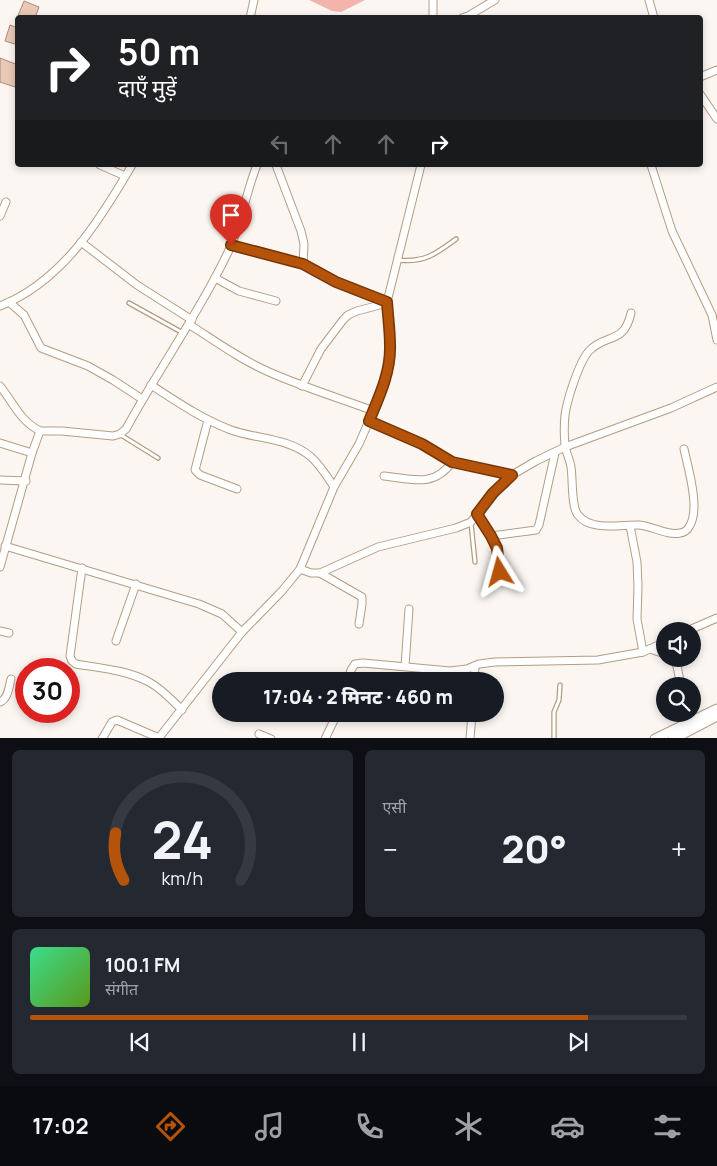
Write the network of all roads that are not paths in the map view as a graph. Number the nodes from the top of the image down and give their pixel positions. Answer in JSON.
{"nodes":[{"id":1,"x":254,"y":0,"type":"edge"},
{"id":2,"x":433,"y":0,"type":"edge"},
{"id":3,"x":495,"y":0,"type":"edge"},
{"id":4,"x":649,"y":0,"type":"edge"},
{"id":5,"x":251,"y":15,"type":"edge"},
{"id":6,"x":432,"y":15,"type":"edge"},
{"id":7,"x":470,"y":15,"type":"edge"},
{"id":8,"x":653,"y":15,"type":"edge"},
{"id":9,"x":717,"y":70,"type":"edge"},
{"id":10,"x":703,"y":76,"type":"edge"},
{"id":11,"x":703,"y":98,"type":"edge"},
{"id":12,"x":717,"y":119,"type":"edge"},
{"id":13,"x":105,"y":167,"type":"edge"},
{"id":14,"x":131,"y":167,"type":"edge"},
{"id":15,"x":256,"y":167,"type":"edge"},
{"id":16,"x":277,"y":167,"type":"edge"},
{"id":17,"x":421,"y":167,"type":"edge"},
{"id":18,"x":652,"y":167,"type":"edge"},
{"id":19,"x":126,"y":176,"type":"junction"},
{"id":20,"x":6,"y":202,"type":"dead end"},
{"id":21,"x":0,"y":216,"type":"edge"},
{"id":22,"x":456,"y":239,"type":"dead end"},
{"id":23,"x":81,"y":242,"type":"junction"},
{"id":24,"x":231,"y":245,"type":"junction"},
{"id":25,"x":398,"y":260,"type":"junction"},
{"id":26,"x":303,"y":264,"type":"junction"},
{"id":27,"x":215,"y":278,"type":"junction"},
{"id":28,"x":276,"y":301,"type":"dead end"},
{"id":29,"x":9,"y":302,"type":"junction"},
{"id":30,"x":129,"y":303,"type":"dead end"},
{"id":31,"x":387,"y":303,"type":"junction"},
{"id":32,"x":0,"y":306,"type":"edge"},
{"id":33,"x":631,"y":313,"type":"dead end"},
{"id":34,"x":191,"y":322,"type":"junction"},
{"id":35,"x":184,"y":334,"type":"junction"},
{"id":36,"x":717,"y":340,"type":"edge"},
{"id":37,"x":151,"y":385,"type":"junction"},
{"id":38,"x":0,"y":386,"type":"edge"},
{"id":39,"x":302,"y":386,"type":"junction"},
{"id":40,"x":717,"y":387,"type":"edge"},
{"id":41,"x":142,"y":399,"type":"junction"},
{"id":42,"x":374,"y":411,"type":"junction"},
{"id":43,"x":208,"y":420,"type":"junction"},
{"id":44,"x":369,"y":421,"type":"junction"},
{"id":45,"x":40,"y":431,"type":"junction"},
{"id":46,"x":120,"y":434,"type":"junction"},
{"id":47,"x":0,"y":444,"type":"edge"},
{"id":48,"x":565,"y":447,"type":"junction"},
{"id":49,"x":684,"y":449,"type":"dead end"},
{"id":50,"x":32,"y":452,"type":"junction"},
{"id":51,"x":555,"y":452,"type":"junction"},
{"id":52,"x":158,"y":458,"type":"dead end"},
{"id":53,"x":452,"y":462,"type":"junction"},
{"id":54,"x":512,"y":475,"type":"junction"},
{"id":55,"x":384,"y":476,"type":"dead end"},
{"id":56,"x":0,"y":480,"type":"edge"},
{"id":57,"x":26,"y":480,"type":"junction"},
{"id":58,"x":334,"y":487,"type":"junction"},
{"id":59,"x":237,"y":489,"type":"dead end"},
{"id":60,"x":477,"y":514,"type":"junction"},
{"id":61,"x":471,"y":522,"type":"junction"},
{"id":62,"x":630,"y":526,"type":"junction"},
{"id":63,"x":491,"y":536,"type":"junction"},
{"id":64,"x":6,"y":546,"type":"junction"},
{"id":65,"x":475,"y":562,"type":"dead end"},
{"id":66,"x":0,"y":567,"type":"edge"},
{"id":67,"x":82,"y":568,"type":"junction"},
{"id":68,"x":300,"y":569,"type":"junction"},
{"id":69,"x":500,"y":572,"type":"dead end"},
{"id":70,"x":320,"y":574,"type":"junction"},
{"id":71,"x":136,"y":584,"type":"junction"},
{"id":72,"x":409,"y":609,"type":"dead end"},
{"id":73,"x":717,"y":618,"type":"edge"},
{"id":74,"x":359,"y":624,"type":"dead end"},
{"id":75,"x":701,"y":625,"type":"edge"},
{"id":76,"x":0,"y":632,"type":"edge"},
{"id":77,"x":242,"y":632,"type":"junction"},
{"id":78,"x":9,"y":633,"type":"dead end"},
{"id":79,"x":116,"y":641,"type":"dead end"},
{"id":80,"x":656,"y":646,"type":"edge"},
{"id":81,"x":650,"y":649,"type":"junction"},
{"id":82,"x":656,"y":651,"type":"edge"},
{"id":83,"x":643,"y":652,"type":"junction"},
{"id":84,"x":405,"y":666,"type":"junction"},
{"id":85,"x":475,"y":666,"type":"junction"},
{"id":86,"x":350,"y":672,"type":"edge"},
{"id":87,"x":475,"y":672,"type":"edge"},
{"id":88,"x":11,"y":679,"type":"dead end"},
{"id":89,"x":560,"y":685,"type":"dead end"},
{"id":90,"x":0,"y":702,"type":"edge"},
{"id":91,"x":717,"y":709,"type":"edge"},
{"id":92,"x":182,"y":710,"type":"junction"},
{"id":93,"x":701,"y":716,"type":"edge"},
{"id":94,"x":717,"y":716,"type":"edge"},
{"id":95,"x":701,"y":718,"type":"edge"},
{"id":96,"x":333,"y":722,"type":"edge"},
{"id":97,"x":471,"y":722,"type":"edge"},
{"id":98,"x":688,"y":722,"type":"edge"},
{"id":99,"x":691,"y":722,"type":"edge"},
{"id":100,"x":259,"y":734,"type":"dead end"},
{"id":101,"x":102,"y":738,"type":"edge"},
{"id":102,"x":159,"y":738,"type":"edge"},
{"id":103,"x":271,"y":738,"type":"edge"},
{"id":104,"x":325,"y":738,"type":"edge"},
{"id":105,"x":470,"y":738,"type":"edge"},
{"id":106,"x":554,"y":738,"type":"edge"},
{"id":107,"x":655,"y":738,"type":"edge"},
{"id":108,"x":672,"y":738,"type":"edge"}],
"edges":[{"from":1,"to":5,"type":"street"},
{"from":2,"to":6,"type":"street"},
{"from":3,"to":7,"type":"street"},
{"from":4,"to":8,"type":"street"},
{"from":9,"to":10,"type":"street"},
{"from":11,"to":12,"type":"street"},
{"from":13,"to":19,"type":"street"},
{"from":14,"to":19,"type":"street"},
{"from":15,"to":24,"type":"street"},
{"from":16,"to":26,"type":"street"},
{"from":17,"to":25,"type":"street"},
{"from":18,"to":36,"type":"street"},
{"from":19,"to":23,"type":"street"},
{"from":20,"to":21,"type":"street"},
{"from":22,"to":25,"type":"lane"},
{"from":23,"to":29,"type":"street"},
{"from":23,"to":34,"type":"street"},
{"from":24,"to":26,"type":"street"},
{"from":24,"to":27,"type":"street"},
{"from":25,"to":31,"type":"street"},
{"from":26,"to":31,"type":"street"},
{"from":27,"to":28,"type":"street"},
{"from":27,"to":34,"type":"street"},
{"from":29,"to":32,"type":"street"},
{"from":29,"to":41,"type":"street"},
{"from":30,"to":35,"type":"lane"},
{"from":31,"to":39,"type":"street"},
{"from":31,"to":42,"type":"street"},
{"from":33,"to":48,"type":"street"},
{"from":34,"to":35,"type":"street"},
{"from":34,"to":39,"type":"street"},
{"from":35,"to":37,"type":"street"},
{"from":37,"to":41,"type":"street"},
{"from":37,"to":43,"type":"street"},
{"from":38,"to":45,"type":"street"},
{"from":39,"to":42,"type":"street"},
{"from":40,"to":48,"type":"street"},
{"from":41,"to":46,"type":"street"},
{"from":42,"to":44,"type":"street"},
{"from":43,"to":58,"type":"street"},
{"from":43,"to":59,"type":"street"},
{"from":44,"to":53,"type":"street"},
{"from":44,"to":58,"type":"street"},
{"from":45,"to":46,"type":"street"},
{"from":45,"to":50,"type":"street"},
{"from":46,"to":52,"type":"lane"},
{"from":47,"to":50,"type":"street"},
{"from":48,"to":51,"type":"street"},
{"from":48,"to":62,"type":"street"},
{"from":49,"to":62,"type":"street"},
{"from":50,"to":57,"type":"street"},
{"from":51,"to":54,"type":"street"},
{"from":51,"to":63,"type":"street"},
{"from":53,"to":54,"type":"street"},
{"from":53,"to":55,"type":"street"},
{"from":54,"to":60,"type":"street"},
{"from":56,"to":57,"type":"street"},
{"from":57,"to":64,"type":"street"},
{"from":58,"to":68,"type":"street"},
{"from":60,"to":61,"type":"street"},
{"from":60,"to":63,"type":"street"},
{"from":61,"to":65,"type":"lane"},
{"from":61,"to":70,"type":"street"},
{"from":62,"to":83,"type":"street"},
{"from":63,"to":69,"type":"street"},
{"from":64,"to":66,"type":"street"},
{"from":64,"to":67,"type":"street"},
{"from":67,"to":71,"type":"street"},
{"from":67,"to":92,"type":"street"},
{"from":68,"to":70,"type":"street"},
{"from":68,"to":77,"type":"street"},
{"from":70,"to":74,"type":"street"},
{"from":71,"to":77,"type":"street"},
{"from":71,"to":79,"type":"street"},
{"from":72,"to":84,"type":"street"},
{"from":73,"to":75,"type":"street"},
{"from":76,"to":78,"type":"street"},
{"from":77,"to":92,"type":"street"},
{"from":80,"to":81,"type":"street"},
{"from":81,"to":82,"type":"street"},
{"from":81,"to":83,"type":"street"},
{"from":83,"to":85,"type":"street"},
{"from":84,"to":85,"type":"street"},
{"from":84,"to":86,"type":"street"},
{"from":85,"to":87,"type":"street"},
{"from":88,"to":90,"type":"street"},
{"from":89,"to":106,"type":"lane"},
{"from":91,"to":93,"type":"main road"},
{"from":92,"to":102,"type":"street"},
{"from":94,"to":95,"type":"main road"},
{"from":96,"to":104,"type":"street"},
{"from":97,"to":105,"type":"street"},
{"from":98,"to":107,"type":"main road"},
{"from":99,"to":108,"type":"main road"},
{"from":100,"to":103,"type":"street"},
{"from":101,"to":102,"type":"street"}]}
